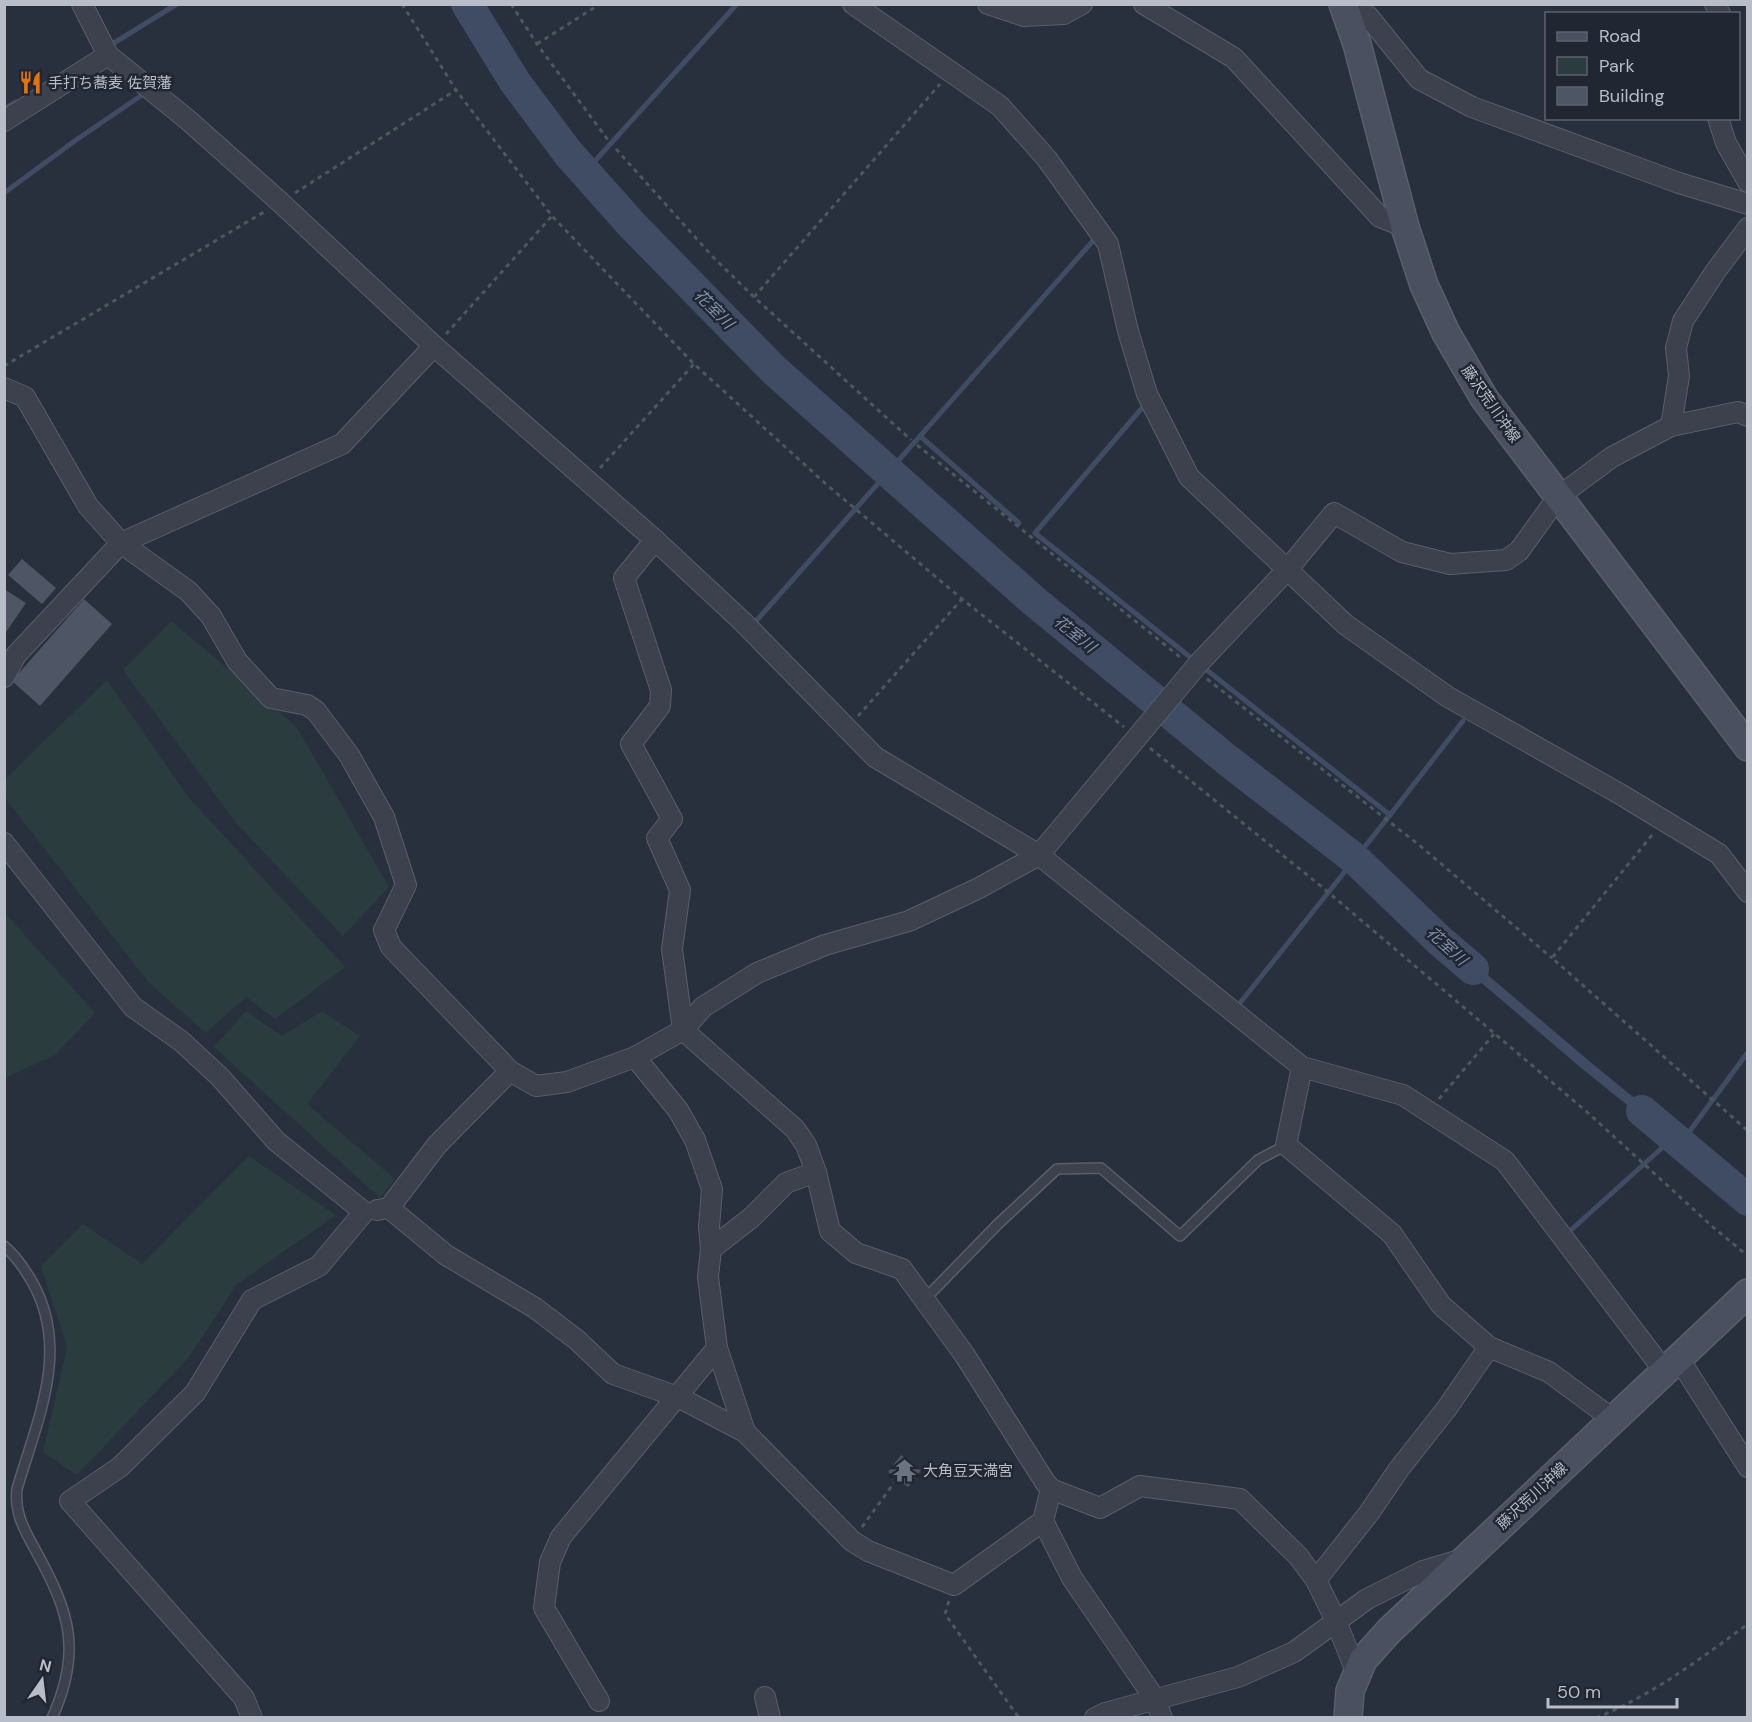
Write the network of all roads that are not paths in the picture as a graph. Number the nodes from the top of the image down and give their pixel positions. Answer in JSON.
{"nodes":[{"id":1,"x":82,"y":4,"type":"edge"},
{"id":2,"x":854,"y":4,"type":"edge"},
{"id":3,"x":988,"y":4,"type":"edge"},
{"id":4,"x":1082,"y":4,"type":"edge"},
{"id":5,"x":1144,"y":4,"type":"edge"},
{"id":6,"x":1345,"y":4,"type":"edge"},
{"id":7,"x":880,"y":11,"type":"edge"},
{"id":8,"x":105,"y":50,"type":"junction"},
{"id":9,"x":1719,"y":120,"type":"edge"},
{"id":10,"x":4,"y":121,"type":"edge"},
{"id":11,"x":1748,"y":182,"type":"edge"},
{"id":12,"x":1748,"y":204,"type":"edge"},
{"id":13,"x":1405,"y":227,"type":"junction"},
{"id":14,"x":1748,"y":228,"type":"edge"},
{"id":15,"x":435,"y":346,"type":"junction"},
{"id":16,"x":4,"y":388,"type":"edge"},
{"id":17,"x":1748,"y":416,"type":"edge"},
{"id":18,"x":1671,"y":426,"type":"junction"},
{"id":19,"x":1558,"y":497,"type":"junction"},
{"id":20,"x":655,"y":540,"type":"junction"},
{"id":21,"x":121,"y":543,"type":"junction"},
{"id":22,"x":1287,"y":570,"type":"junction"},
{"id":23,"x":4,"y":677,"type":"edge"},
{"id":24,"x":1748,"y":747,"type":"edge"},
{"id":25,"x":4,"y":843,"type":"edge"},
{"id":26,"x":1039,"y":855,"type":"junction"},
{"id":27,"x":1748,"y":892,"type":"edge"},
{"id":28,"x":683,"y":1030,"type":"junction"},
{"id":29,"x":635,"y":1057,"type":"junction"},
{"id":30,"x":1302,"y":1067,"type":"junction"},
{"id":31,"x":510,"y":1071,"type":"junction"},
{"id":32,"x":1286,"y":1145,"type":"junction"},
{"id":33,"x":816,"y":1172,"type":"junction"},
{"id":34,"x":389,"y":1208,"type":"junction"},
{"id":35,"x":364,"y":1212,"type":"junction"},
{"id":36,"x":4,"y":1246,"type":"edge"},
{"id":37,"x":711,"y":1250,"type":"junction"},
{"id":38,"x":1748,"y":1293,"type":"edge"},
{"id":39,"x":925,"y":1299,"type":"junction"},
{"id":40,"x":1489,"y":1347,"type":"junction"},
{"id":41,"x":717,"y":1348,"type":"junction"},
{"id":42,"x":1672,"y":1366,"type":"junction"},
{"id":43,"x":678,"y":1397,"type":"junction"},
{"id":44,"x":1614,"y":1420,"type":"junction"},
{"id":45,"x":745,"y":1432,"type":"junction"},
{"id":46,"x":1748,"y":1467,"type":"edge"},
{"id":47,"x":1051,"y":1489,"type":"junction"},
{"id":48,"x":1042,"y":1521,"type":"junction"},
{"id":49,"x":1463,"y":1559,"type":"junction"},
{"id":50,"x":1316,"y":1580,"type":"junction"},
{"id":51,"x":1336,"y":1621,"type":"junction"},
{"id":52,"x":1357,"y":1674,"type":"junction"},
{"id":53,"x":765,"y":1698,"type":"dead end"},
{"id":54,"x":599,"y":1701,"type":"dead end"},
{"id":55,"x":1158,"y":1708,"type":"edge"},
{"id":56,"x":52,"y":1718,"type":"edge"},
{"id":57,"x":252,"y":1718,"type":"edge"},
{"id":58,"x":770,"y":1718,"type":"edge"},
{"id":59,"x":1095,"y":1718,"type":"edge"},
{"id":60,"x":1348,"y":1718,"type":"edge"}],
"edges":[{"from":1,"to":8,"type":"street"},
{"from":2,"to":7,"type":"street"},
{"from":3,"to":4,"type":"street"},
{"from":5,"to":13,"type":"street"},
{"from":6,"to":12,"type":"street"},
{"from":6,"to":13,"type":"main road","name":"藤沢荒川沖線"},
{"from":7,"to":22,"type":"street"},
{"from":8,"to":10,"type":"street"},
{"from":8,"to":15,"type":"street"},
{"from":9,"to":11,"type":"street"},
{"from":13,"to":19,"type":"main road","name":"藤沢荒川沖線"},
{"from":14,"to":18,"type":"street"},
{"from":15,"to":20,"type":"street"},
{"from":15,"to":21,"type":"street"},
{"from":16,"to":21,"type":"street"},
{"from":17,"to":18,"type":"street"},
{"from":18,"to":19,"type":"street"},
{"from":19,"to":22,"type":"street"},
{"from":19,"to":24,"type":"main road","name":"藤沢荒川沖線"},
{"from":20,"to":26,"type":"street"},
{"from":20,"to":28,"type":"street"},
{"from":21,"to":23,"type":"street"},
{"from":21,"to":31,"type":"street"},
{"from":22,"to":26,"type":"street"},
{"from":22,"to":27,"type":"street"},
{"from":25,"to":35,"type":"street"},
{"from":26,"to":28,"type":"street"},
{"from":26,"to":30,"type":"street"},
{"from":28,"to":29,"type":"street"},
{"from":28,"to":33,"type":"street"},
{"from":29,"to":31,"type":"street"},
{"from":29,"to":37,"type":"street"},
{"from":30,"to":32,"type":"street"},
{"from":30,"to":42,"type":"street"},
{"from":31,"to":34,"type":"street"},
{"from":32,"to":39,"type":"lane"},
{"from":32,"to":40,"type":"street"},
{"from":33,"to":37,"type":"street"},
{"from":33,"to":39,"type":"street"},
{"from":34,"to":35,"type":"street"},
{"from":34,"to":43,"type":"street"},
{"from":35,"to":57,"type":"street"},
{"from":36,"to":56,"type":"lane"},
{"from":37,"to":41,"type":"street"},
{"from":38,"to":42,"type":"main road","name":"藤沢荒川沖線"},
{"from":39,"to":47,"type":"street"},
{"from":40,"to":44,"type":"street"},
{"from":40,"to":50,"type":"street"},
{"from":41,"to":43,"type":"street"},
{"from":41,"to":45,"type":"street"},
{"from":42,"to":44,"type":"main road","name":"藤沢荒川沖線"},
{"from":42,"to":46,"type":"street"},
{"from":43,"to":45,"type":"street"},
{"from":43,"to":54,"type":"street"},
{"from":44,"to":49,"type":"main road","name":"藤沢荒川沖線"},
{"from":45,"to":48,"type":"street"},
{"from":47,"to":48,"type":"street"},
{"from":47,"to":50,"type":"street"},
{"from":48,"to":55,"type":"street"},
{"from":49,"to":51,"type":"street"},
{"from":49,"to":52,"type":"main road","name":"藤沢荒川沖線"},
{"from":50,"to":51,"type":"street"},
{"from":51,"to":52,"type":"street"},
{"from":51,"to":55,"type":"street"},
{"from":52,"to":60,"type":"main road","name":"藤沢荒川沖線"},
{"from":53,"to":58,"type":"street"},
{"from":55,"to":59,"type":"street"}]}
